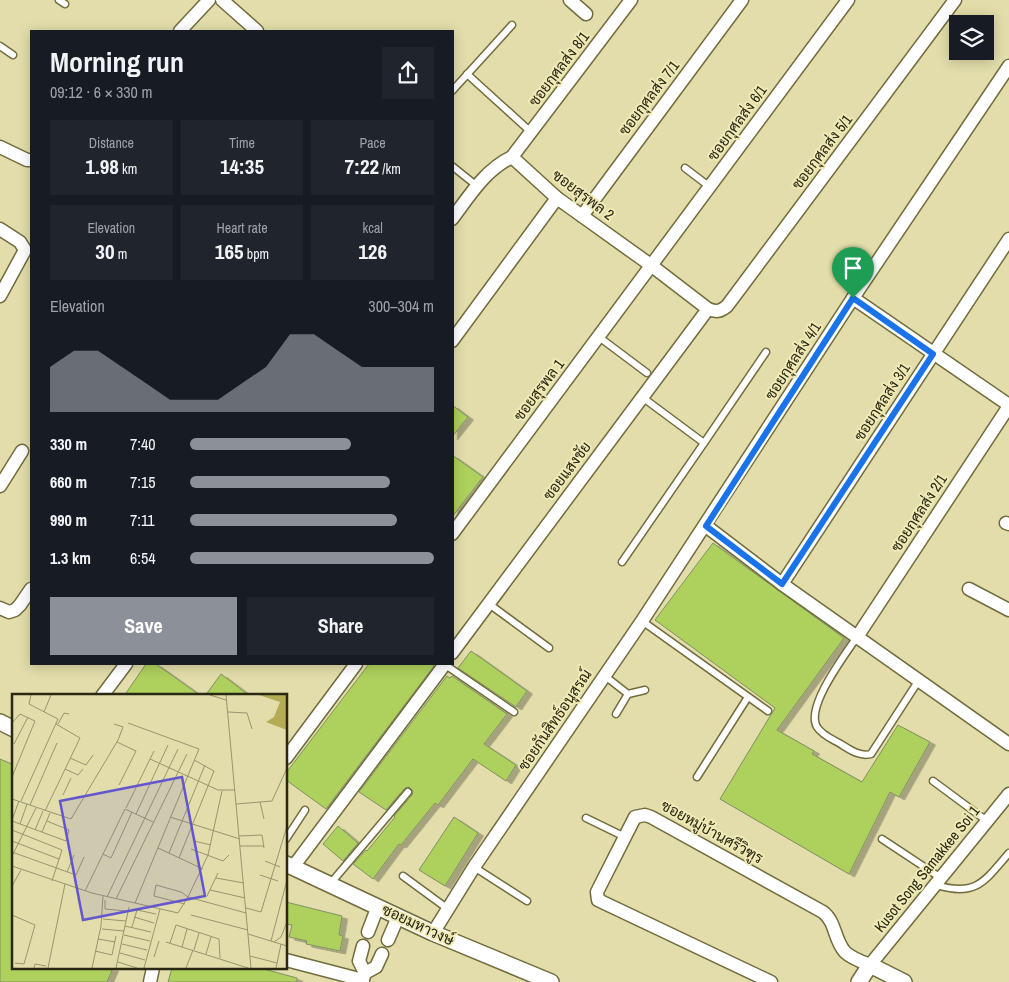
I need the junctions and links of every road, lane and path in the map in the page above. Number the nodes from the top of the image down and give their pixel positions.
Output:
1 (209, 0) edge
2 (222, 0) edge
3 (570, 0) edge
4 (631, 0) edge
5 (742, 0) edge
6 (848, 0) edge
7 (955, 0) edge
8 (586, 14) dead end
9 (512, 25) dead end
10 (181, 30) edge
11 (256, 30) edge
12 (0, 46) edge
13 (13, 54) dead end
14 (1009, 66) edge
15 (467, 74) junction
16 (454, 89) edge
17 (531, 132) junction
18 (0, 147) edge
19 (512, 157) junction
20 (30, 160) edge
21 (454, 168) edge
22 (685, 168) dead end
23 (477, 186) junction
24 (710, 187) junction
25 (556, 198) junction
26 (454, 216) edge
27 (582, 216) junction
28 (0, 229) edge
29 (1009, 239) edge
30 (652, 266) junction
31 (0, 296) edge
32 (853, 298) junction
33 (708, 309) junction
34 (599, 337) junction
35 (454, 338) edge
36 (766, 352) dead end
37 (933, 354) junction
38 (647, 372) dead end
39 (642, 397) junction
40 (1009, 406) edge
41 (704, 442) junction
42 (22, 451) dead end
43 (0, 486) edge
44 (706, 526) junction
45 (454, 531) edge
46 (622, 562) dead end
47 (782, 584) junction
48 (30, 589) edge
49 (969, 589) dead end
50 (489, 604) junction
51 (0, 608) edge
52 (1009, 610) edge
53 (642, 622) junction
54 (857, 638) junction
55 (549, 648) dead end
56 (454, 650) edge
57 (125, 665) edge
58 (355, 665) edge
59 (443, 665) edge
60 (445, 665) edge
61 (605, 676) junction
62 (920, 680) junction
63 (645, 690) dead end
64 (104, 694) edge
65 (628, 694) junction
66 (748, 696) junction
67 (768, 711) dead end
68 (514, 712) dead end
69 (616, 714) dead end
70 (1009, 744) edge
71 (288, 755) edge
72 (697, 777) dead end
73 (933, 781) dead end
74 (408, 792) dead end
75 (1009, 794) edge
76 (305, 810) dead end
77 (586, 818) dead end
78 (987, 821) junction
79 (288, 836) edge
80 (625, 837) junction
81 (882, 839) dead end
82 (1009, 853) edge
83 (290, 866) edge
84 (474, 867) junction
85 (403, 876) dead end
86 (938, 881) junction
87 (329, 885) junction
88 (528, 901) dead end
89 (378, 906) junction
90 (448, 909) junction
91 (398, 917) junction
92 (368, 932) dead end
93 (433, 933) junction
94 (388, 940) dead end
95 (363, 946) dead end
96 (382, 954) dead end
97 (288, 960) edge
98 (870, 965) junction
99 (363, 978) edge
100 (551, 982) edge
101 (771, 982) edge
102 (859, 982) edge
103 (904, 982) edge

1 - 10 street
2 - 11 street
3 - 8 street
4 - 17 street, ซอยกุศลส่ง 8/1
5 - 27 street, ซอยกุศลส่ง 7/1
6 - 24 street, ซอยกุศลส่ง 6/1
7 - 33 street, ซอยกุศลส่ง 5/1
9 - 15 lane
12 - 13 lane
14 - 32 street, ซอยกุศลส่ง 4/1
15 - 16 lane
15 - 17 lane
17 - 19 street, ซอยกุศลส่ง 8/1
18 - 20 street
19 - 23 street
19 - 25 street, ซอยสุรพล 2
21 - 23 lane
22 - 24 lane
23 - 26 street
24 - 30 street, ซอยกุศลส่ง 6/1
25 - 27 street, ซอยสุรพล 2
25 - 35 street
27 - 30 street, ซอยสุรพล 2
28 - 31 street
29 - 37 street, ซอยกุศลส่ง 3/1
30 - 33 street, ซอยสุรพล 2
30 - 34 street, ซอยสุรพล 1
32 - 37 street
32 - 44 street, ซอยกุศลส่ง 4/1
33 - 39 street, ซอยแสงชัย
34 - 38 lane
34 - 45 street, ซอยสุรพล 1
36 - 41 lane
37 - 40 street
37 - 47 street, ซอยกุศลส่ง 3/1
39 - 41 lane
39 - 50 street, ซอยแสงชัย
40 - 54 street, ซอยกุศลส่ง 2/1
41 - 46 lane
42 - 43 street
44 - 47 street
44 - 53 street, ซอยกันสิทธ์อนุสรณ์
47 - 54 street
48 - 51 street
49 - 52 street
50 - 55 lane
50 - 56 street, ซอยแสงชัย
53 - 61 street, ซอยกันสิทธ์อนุสรณ์
53 - 66 lane
54 - 62 street
54 - 62 lane
57 - 64 street
58 - 71 street
59 - 83 street
60 - 68 lane
61 - 65 lane
61 - 84 street, ซอยกันสิทธ์อนุสรณ์
62 - 70 street
63 - 65 lane
65 - 69 lane
66 - 67 lane
66 - 72 lane
73 - 78 lane
74 - 87 lane
75 - 78 street, Kusot Song Samakkee Soi 1
76 - 79 lane
77 - 80 lane
78 - 86 street, Kusot Song Samakkee Soi 1
80 - 98 street, ซอยหมู่บ้านศรีวิฑูร
80 - 101 street, ซอยหมู่บ้านศรีวิฑูร
81 - 86 lane
82 - 86 lane
83 - 87 street, ซอยมหาวงษ์
84 - 88 lane
84 - 90 street, ซอยกันสิทธ์อนุสรณ์
85 - 90 lane
86 - 98 street, Kusot Song Samakkee Soi 1
87 - 89 street, ซอยมหาวงษ์
89 - 91 street, ซอยมหาวงษ์
89 - 92 street
90 - 93 street, ซอยกันสิทธ์อนุสรณ์
91 - 93 street, ซอยมหาวงษ์
91 - 94 street
93 - 100 street, ซอยมหาวงษ์
95 - 99 street
96 - 99 street
97 - 99 street
98 - 102 street
98 - 103 street

